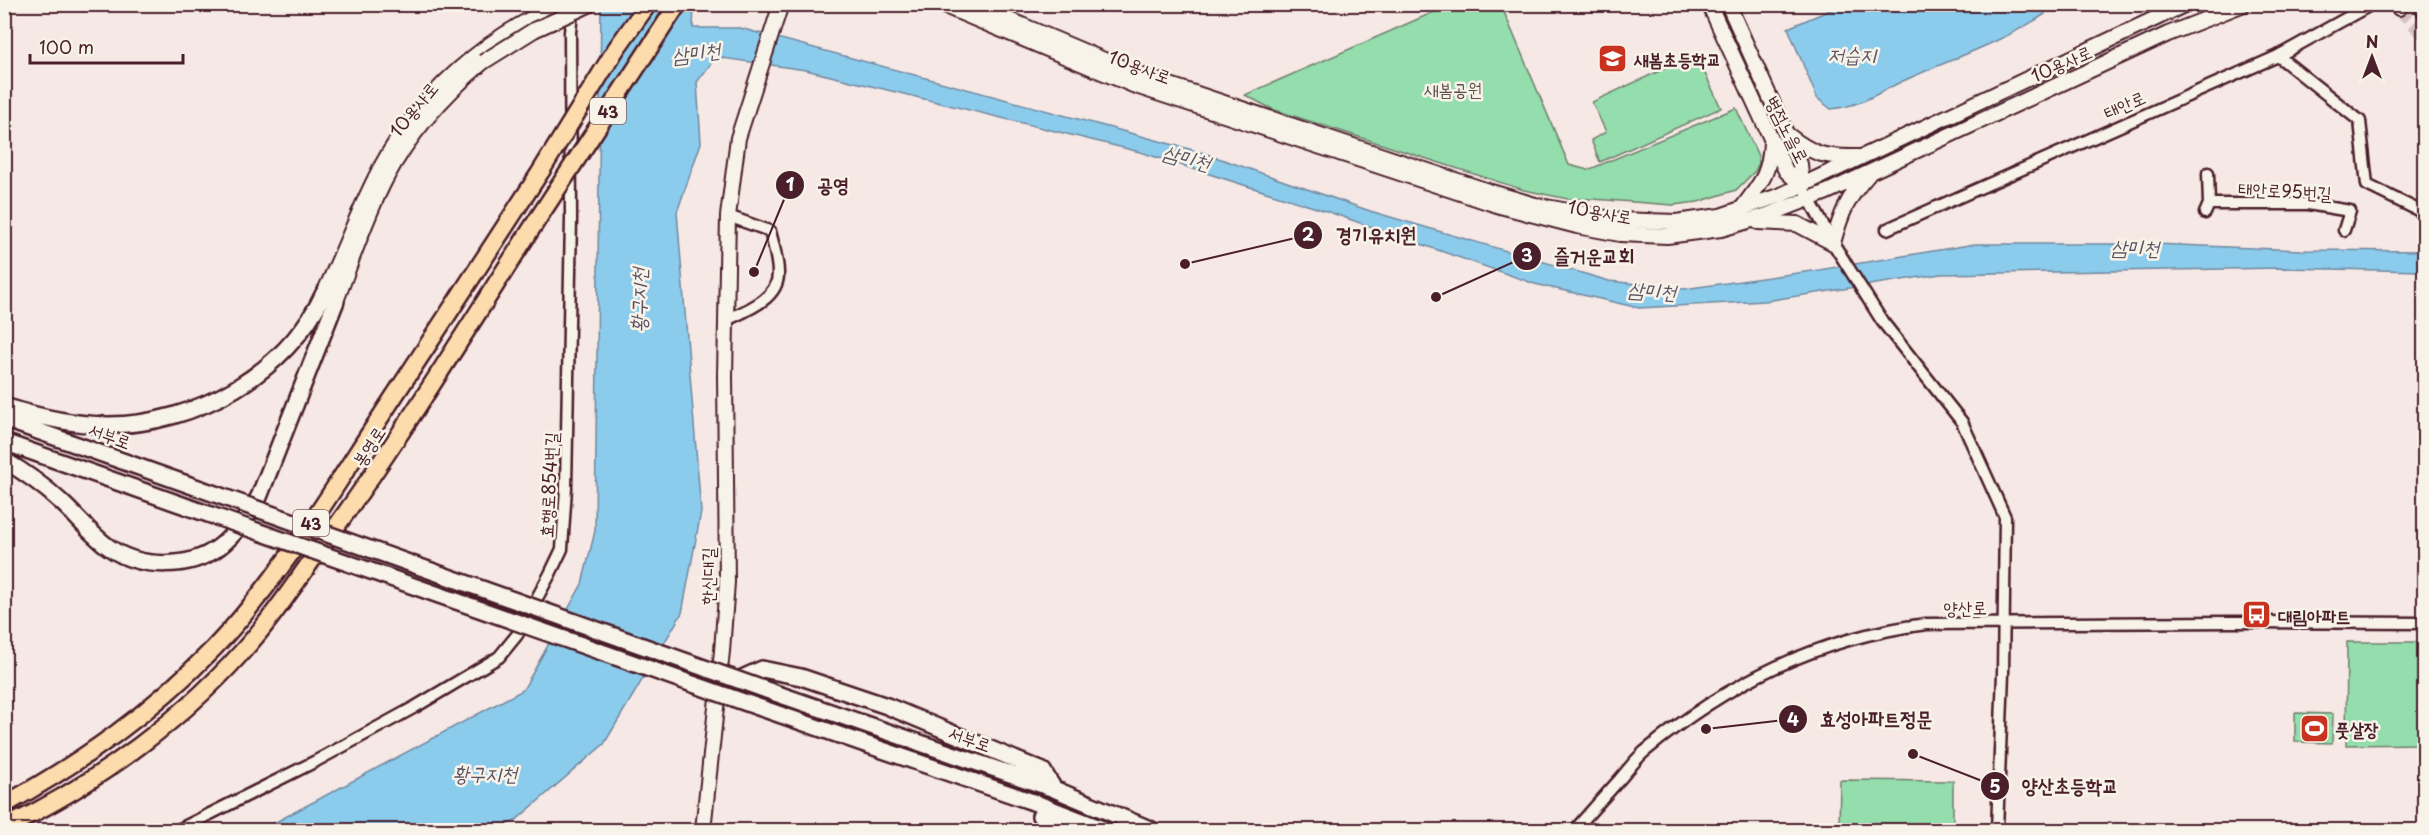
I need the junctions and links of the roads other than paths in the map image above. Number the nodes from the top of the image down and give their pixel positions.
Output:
1 (562, 4) edge
2 (573, 4) edge
3 (591, 4) edge
4 (648, 4) edge
5 (678, 4) edge
6 (781, 4) edge
7 (940, 4) edge
8 (972, 4) edge
9 (1709, 4) edge
10 (1728, 4) edge
11 (2186, 4) edge
12 (2244, 4) edge
13 (2372, 4) edge
14 (2278, 56) junction
15 (481, 57) junction
16 (1786, 134) junction
17 (1771, 140) junction
18 (1864, 157) junction
19 (1871, 172) junction
20 (2208, 173) dead end
21 (1802, 186) junction
22 (1809, 199) junction
23 (2424, 213) edge
24 (1747, 215) junction
25 (728, 216) junction
26 (1887, 229) dead end
27 (2344, 230) dead end
28 (1833, 243) junction
29 (330, 297) junction
30 (726, 320) junction
31 (4, 406) edge
32 (4, 419) edge
33 (4, 442) edge
34 (4, 460) edge
35 (2004, 622) junction
36 (2424, 623) edge
37 (717, 691) junction
38 (916, 762) junction
39 (1054, 789) junction
40 (4, 805) edge
41 (4, 828) edge
42 (178, 831) edge
43 (703, 831) edge
44 (1076, 831) edge
45 (1105, 831) edge
46 (1152, 831) edge
47 (1575, 831) edge
48 (1997, 831) edge

1 - 15 street, 10용사로
2 - 42 street, 효행로854번길
3 - 15 street, 10용사로, bridge
4 - 40 highway, 봉영로 / 43, bridge
5 - 41 highway, 봉영로 / 43, bridge
6 - 25 street, 한신대길
7 - 24 street, 10용사로
8 - 24 street, 10용사로
9 - 17 street, 병점노을로
10 - 16 street, 병점노을로
11 - 18 street, 10용사로
12 - 19 street, 10용사로
13 - 14 street, 태안로
14 - 23 street
14 - 26 street, 태안로
15 - 29 street, 10용사로
16 - 17 street
16 - 18 street
16 - 21 street, 병점노을로
17 - 21 street, 병점노을로
17 - 24 street
18 - 21 street, 10용사로
19 - 22 street, 10용사로
19 - 28 street
20 - 27 street, 태안로95번길
21 - 22 street
21 - 24 street, 10용사로
22 - 24 street, 10용사로
22 - 28 street
24 - 28 street
25 - 30 street, 한신대길
25 - 30 street
28 - 35 street
29 - 31 main road
29 - 34 main road
30 - 37 street, 한신대길
32 - 39 main road, 서부로, bridge
33 - 38 main road, bridge
35 - 36 street, 양산로
35 - 47 street, 양산로
35 - 48 street
37 - 39 main road
37 - 43 street, 한신대길
38 - 44 main road
38 - 45 main road
39 - 46 main road, 서부로

